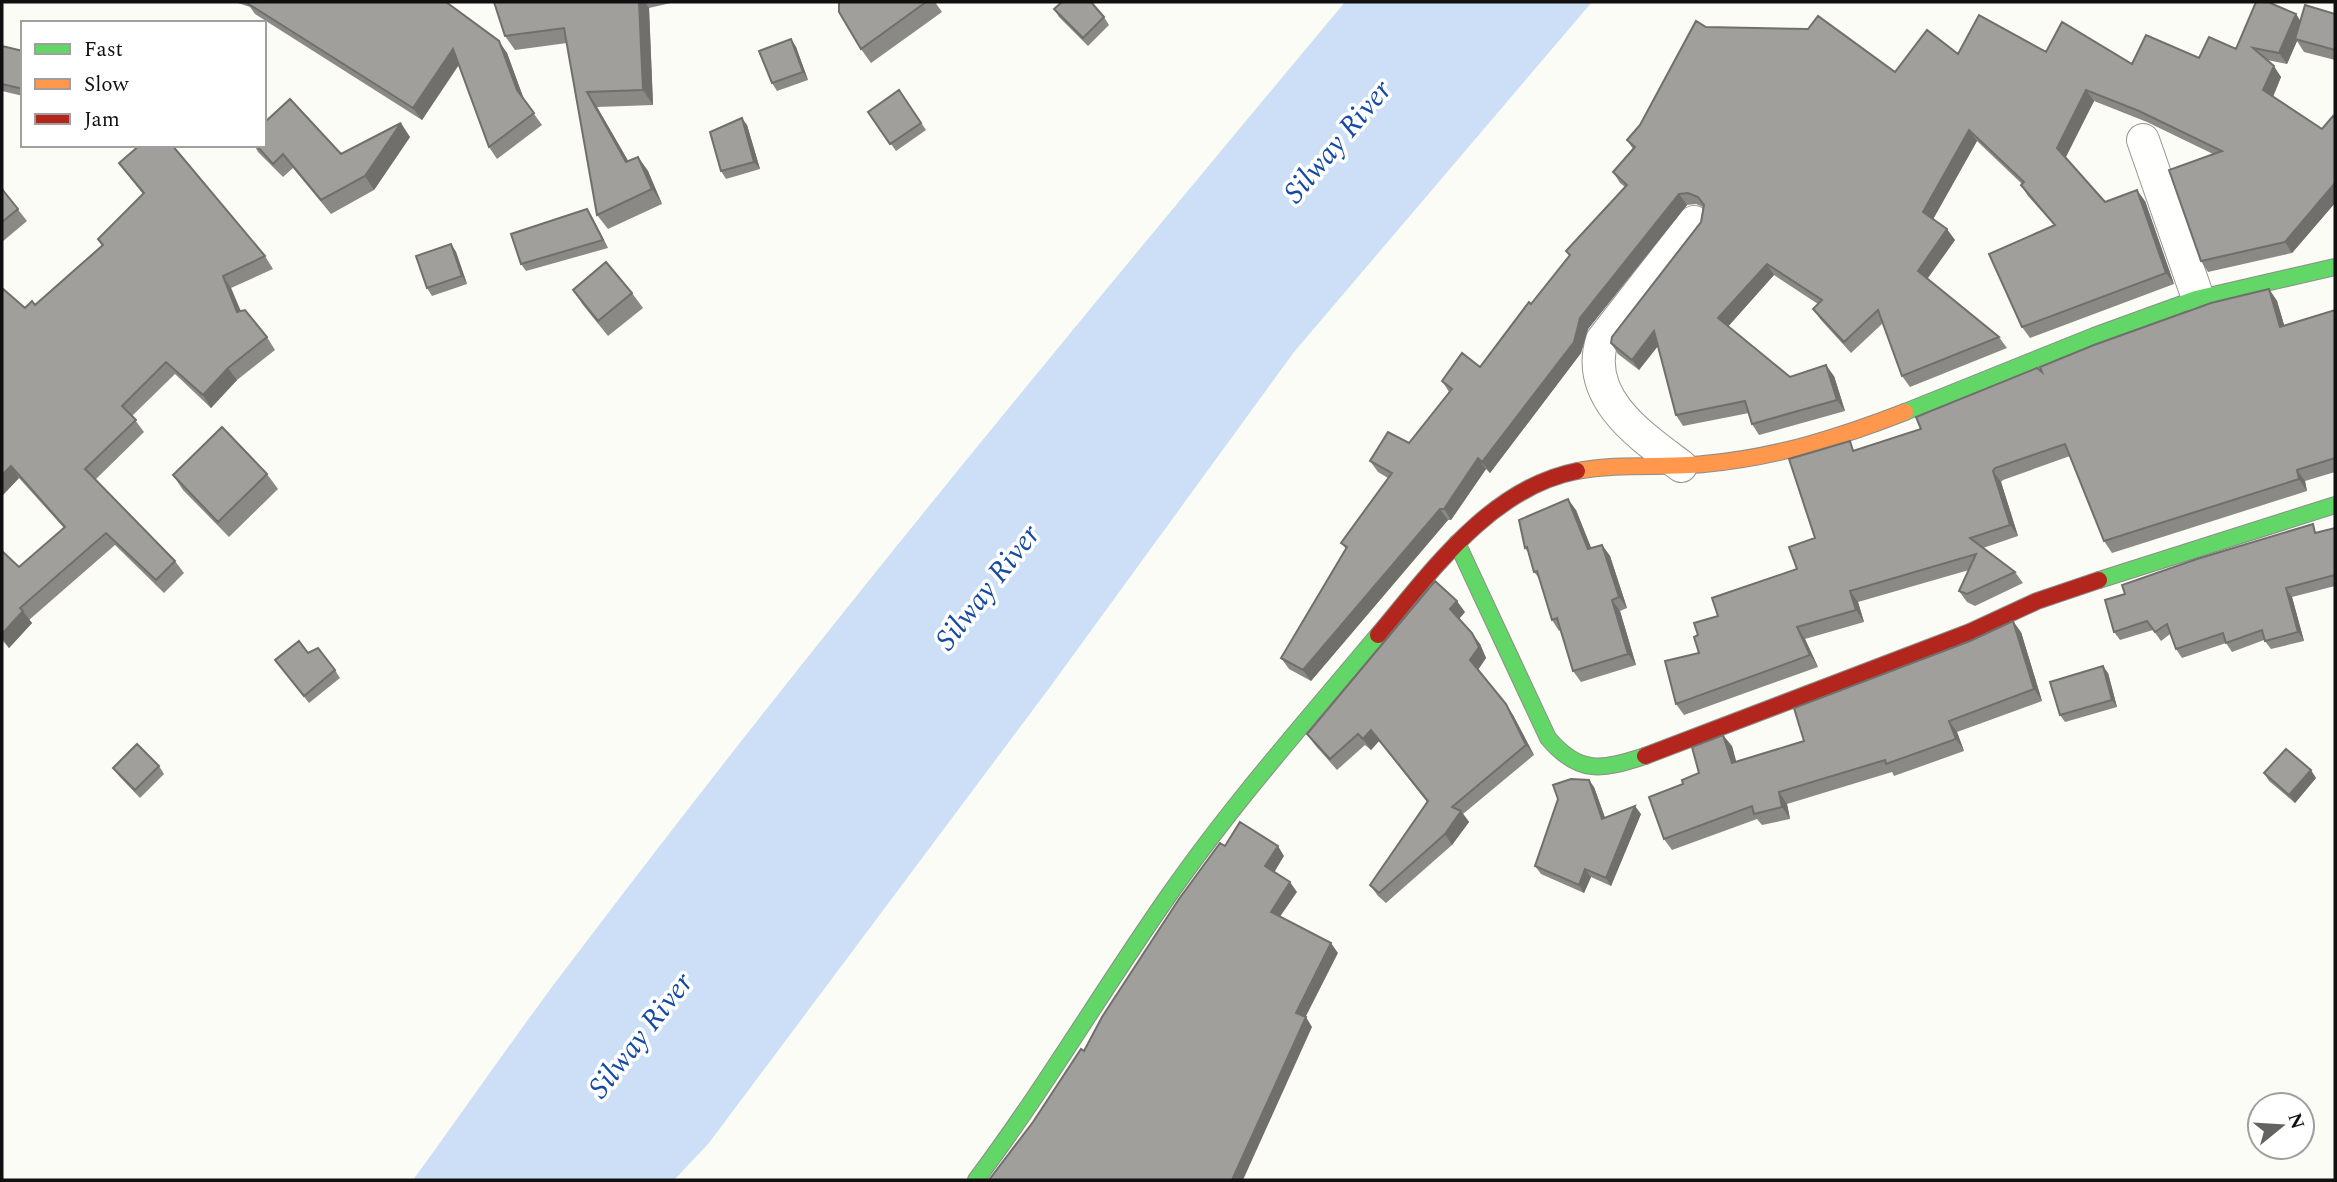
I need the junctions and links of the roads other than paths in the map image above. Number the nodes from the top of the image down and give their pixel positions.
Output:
1 (2143, 140) dead end
2 (1694, 222) dead end
3 (2335, 267) edge
4 (2198, 298) junction
5 (1681, 466) junction
6 (2335, 505) edge
7 (1457, 543) junction
8 (976, 1180) edge

1 - 4 street
2 - 5 street
3 - 4 street
4 - 5 street
5 - 7 street
6 - 7 street
7 - 8 street

